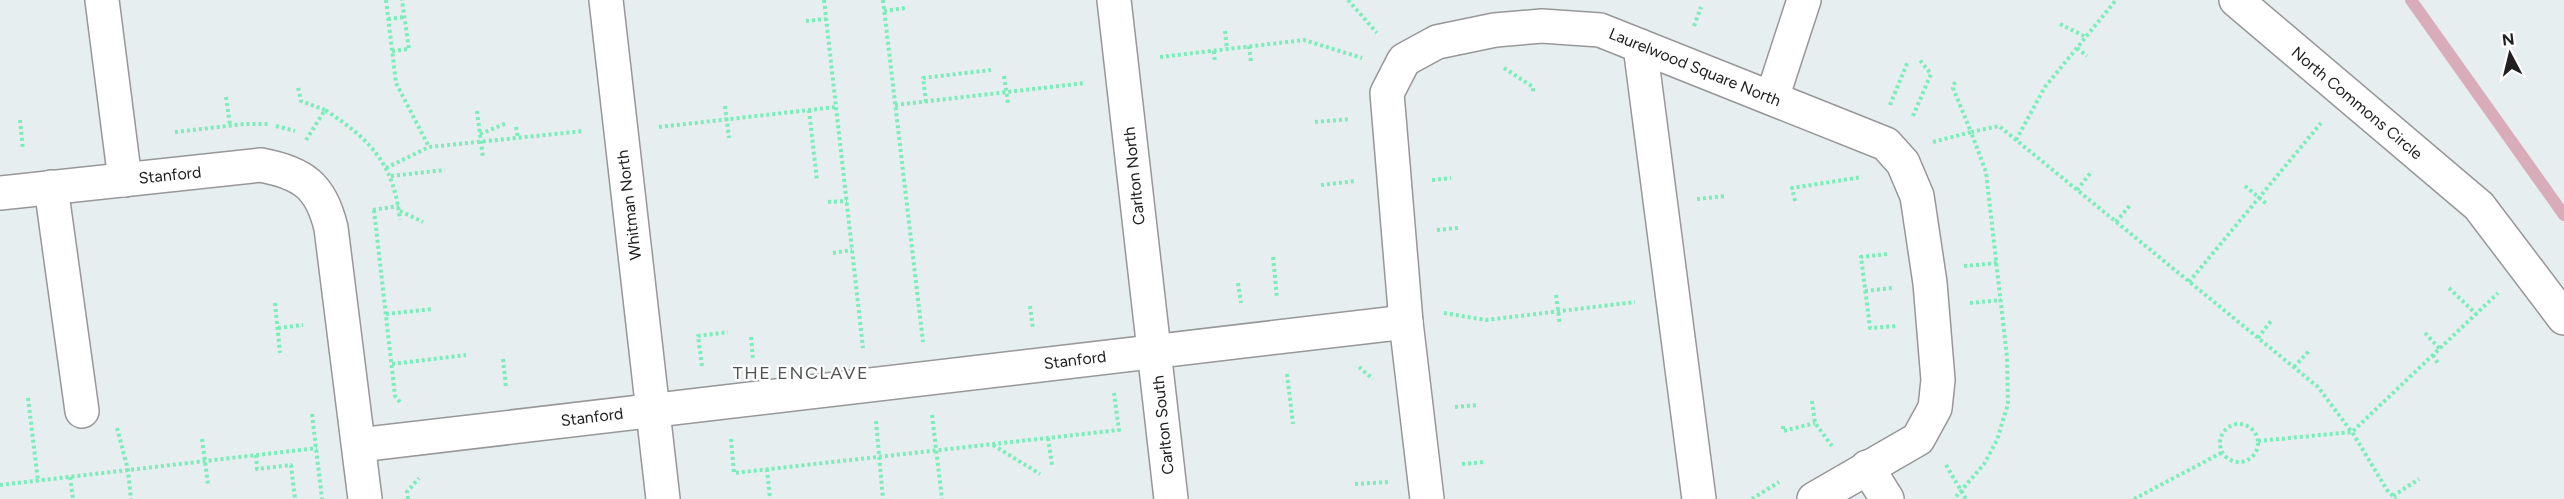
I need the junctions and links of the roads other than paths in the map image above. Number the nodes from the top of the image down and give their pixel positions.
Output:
1 (102, 0) edge
2 (606, 0) edge
3 (1114, 0) edge
4 (1804, 0) edge
5 (2236, 0) edge
6 (1640, 46) junction
7 (1772, 98) junction
8 (125, 180) junction
9 (51, 187) junction
10 (0, 193) edge
11 (1420, 316) junction
12 (2564, 318) edge
13 (1155, 351) junction
14 (652, 409) junction
15 (82, 411) dead end
16 (359, 445) junction
17 (1867, 467) junction
18 (365, 499) edge
19 (663, 499) edge
20 (1171, 499) edge
21 (1426, 499) edge
22 (1700, 499) edge
23 (1814, 499) edge
24 (1887, 499) edge

1 - 8 street
2 - 14 street, Whitman North
3 - 13 street, Carlton North
4 - 7 street
5 - 12 street, North Commons Circle
6 - 7 street, Laurelwood Square North
6 - 11 street, Laurelwood Square North
6 - 22 street
7 - 17 street, Laurelwood Square North
8 - 9 street, Stanford
8 - 16 street, Stanford
9 - 10 street, Stanford
9 - 15 street
11 - 13 street, Stanford
11 - 21 street, Laurelwood Square North
13 - 14 street, Stanford
13 - 20 street, Carlton South
14 - 16 street, Stanford
14 - 19 street, Whitman North
16 - 18 street
17 - 23 street, Laurelwood Square North
17 - 24 street

